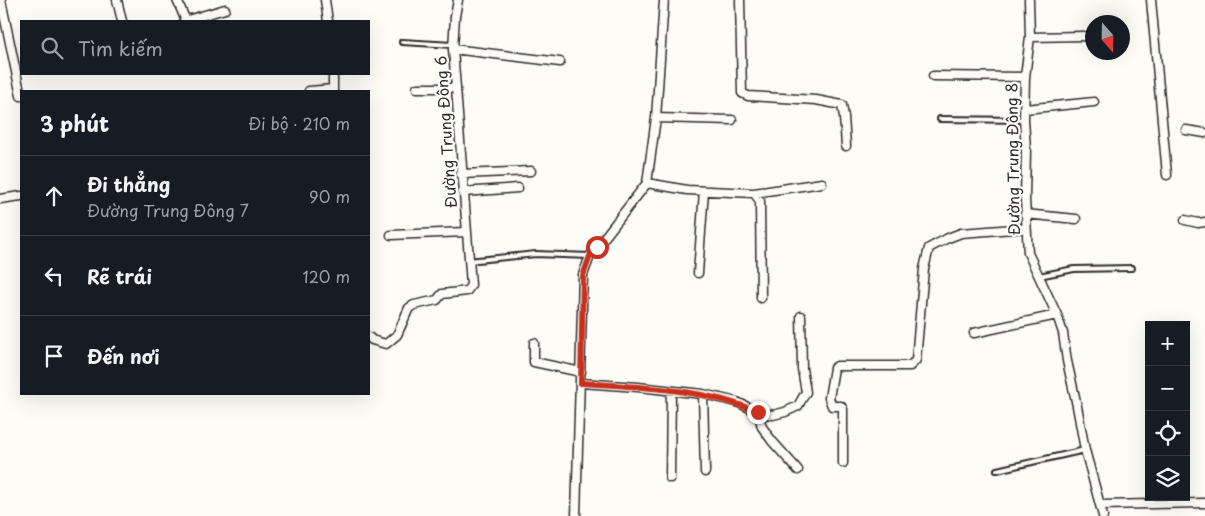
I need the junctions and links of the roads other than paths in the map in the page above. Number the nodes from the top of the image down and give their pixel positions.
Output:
1 (3, 0) edge
2 (117, 0) edge
3 (177, 0) edge
4 (325, 0) edge
5 (458, 0) edge
6 (664, 0) edge
7 (740, 0) edge
8 (1029, 0) edge
9 (1152, 0) edge
10 (225, 9) dead end
11 (122, 20) edge
12 (185, 20) edge
13 (188, 20) edge
14 (328, 20) edge
15 (1084, 36) dead end
16 (1030, 38) junction
17 (402, 42) dead end
18 (453, 47) junction
19 (560, 62) dead end
20 (333, 75) edge
21 (932, 76) dead end
22 (1024, 77) junction
23 (417, 88) dead end
24 (455, 88) junction
25 (333, 90) edge
26 (20, 91) edge
27 (1094, 102) dead end
28 (1025, 109) junction
29 (656, 118) junction
30 (940, 119) dead end
31 (732, 120) dead end
32 (1024, 120) junction
33 (1186, 130) dead end
34 (1205, 133) edge
35 (846, 146) dead end
36 (531, 170) dead end
37 (461, 174) junction
38 (1167, 175) dead end
39 (647, 183) junction
40 (822, 183) dead end
41 (518, 188) dead end
42 (704, 191) junction
43 (463, 192) junction
44 (754, 193) junction
45 (20, 196) edge
46 (0, 199) edge
47 (1026, 214) junction
48 (1076, 219) dead end
49 (1185, 220) dead end
50 (1205, 222) edge
51 (1026, 228) junction
52 (466, 232) junction
53 (391, 236) dead end
54 (590, 256) junction
55 (468, 262) junction
56 (1132, 268) dead end
57 (698, 273) dead end
58 (1039, 276) junction
59 (761, 298) dead end
60 (1057, 315) junction
61 (801, 316) dead end
62 (974, 333) dead end
63 (370, 338) edge
64 (534, 343) dead end
65 (581, 372) junction
66 (581, 383) junction
67 (671, 391) junction
68 (703, 394) junction
69 (758, 412) junction
70 (1085, 450) junction
71 (843, 463) dead end
72 (798, 470) dead end
73 (996, 470) dead end
74 (705, 472) dead end
75 (670, 478) dead end
76 (1205, 503) edge
77 (1100, 505) junction
78 (576, 516) edge
79 (1103, 516) edge

1 - 26 street
2 - 11 street
3 - 12 street
4 - 14 street
5 - 18 street, Đường Trung Đông 6
6 - 29 street
7 - 35 street
8 - 16 street, Đường Trung Đông 8
9 - 38 street
10 - 13 street
15 - 16 street
16 - 22 street, Đường Trung Đông 8
17 - 18 lane
18 - 19 street
18 - 24 street, Đường Trung Đông 6
20 - 25 street
21 - 22 street
22 - 28 street, Đường Trung Đông 8
23 - 24 street
24 - 37 street, Đường Trung Đông 6
27 - 28 street
28 - 32 street, Đường Trung Đông 8
29 - 31 street
29 - 39 street
30 - 32 lane
32 - 47 street, Đường Trung Đông 8
33 - 34 street
36 - 37 street
37 - 43 street, Đường Trung Đông 6
39 - 42 street
39 - 54 street
40 - 44 street
41 - 43 street
42 - 44 street
42 - 57 street
43 - 52 street, Đường Trung Đông 6
44 - 59 street
45 - 46 street
47 - 48 street
47 - 51 street, Đường Trung Đông 8
49 - 50 street
51 - 58 street, Đường Trung Đông 8
51 - 71 street
52 - 53 street
52 - 55 street, Đường Trung Đông 6
54 - 55 lane
54 - 65 street
55 - 63 street, Đường Trung Đông 6
56 - 58 lane
58 - 60 street, Đường Trung Đông 8
60 - 62 street
60 - 70 street, Đường Trung Đông 8
61 - 69 street
64 - 65 street
65 - 66 street
66 - 67 street
66 - 78 street
67 - 68 street
67 - 75 street
68 - 69 street
68 - 74 street
69 - 72 street
70 - 73 lane
70 - 77 street, Đường Trung Đông 8
76 - 77 street
77 - 79 street, Đường Trung Đông 8

